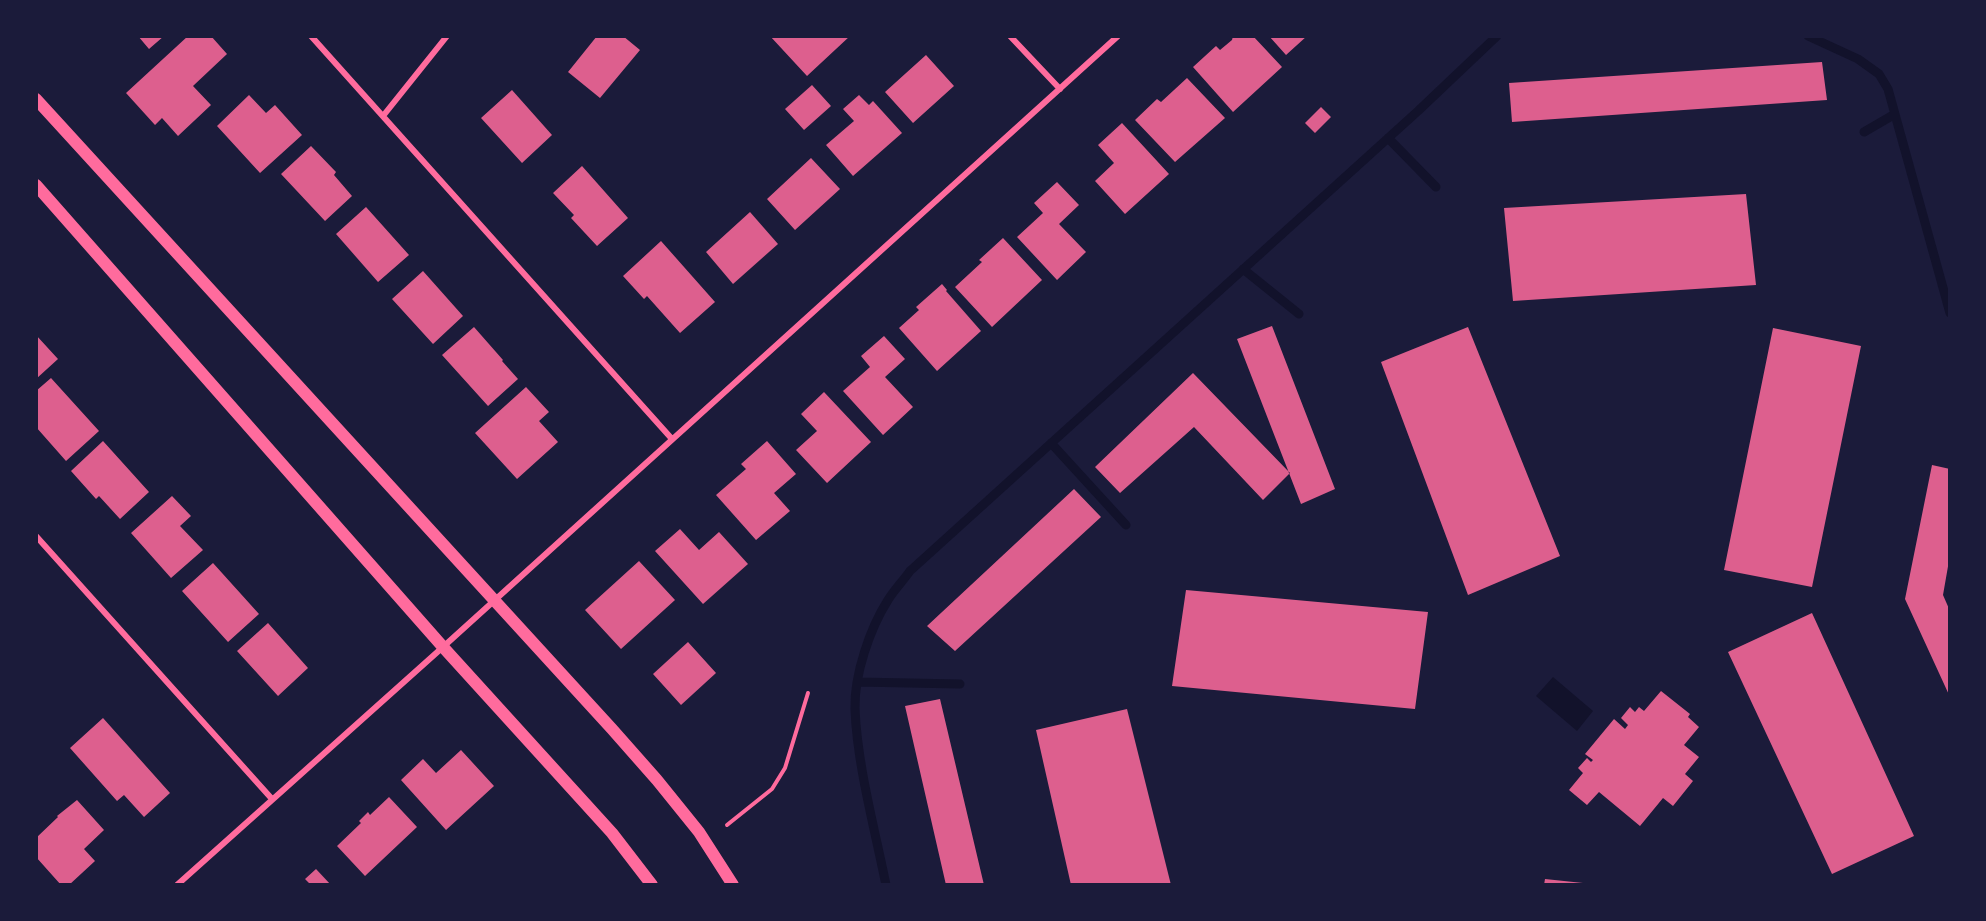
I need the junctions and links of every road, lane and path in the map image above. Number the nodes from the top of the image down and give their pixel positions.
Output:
1 (311, 36) edge
2 (447, 36) edge
3 (1010, 36) edge
4 (1119, 36) edge
5 (1060, 89) junction
6 (36, 99) edge
7 (383, 116) junction
8 (36, 185) edge
9 (672, 439) junction
10 (36, 536) edge
11 (494, 600) junction
12 (443, 647) junction
13 (808, 693) dead end
14 (272, 799) junction
15 (727, 825) dead end
16 (177, 885) edge
17 (652, 885) edge
18 (733, 885) edge

1 - 7 street
2 - 7 street
3 - 5 street
4 - 5 street
5 - 9 street
6 - 11 main road
7 - 9 street
8 - 12 main road
9 - 11 street
10 - 14 street
11 - 12 street
11 - 18 main road
12 - 14 street
12 - 17 main road
13 - 15 path
14 - 16 street

